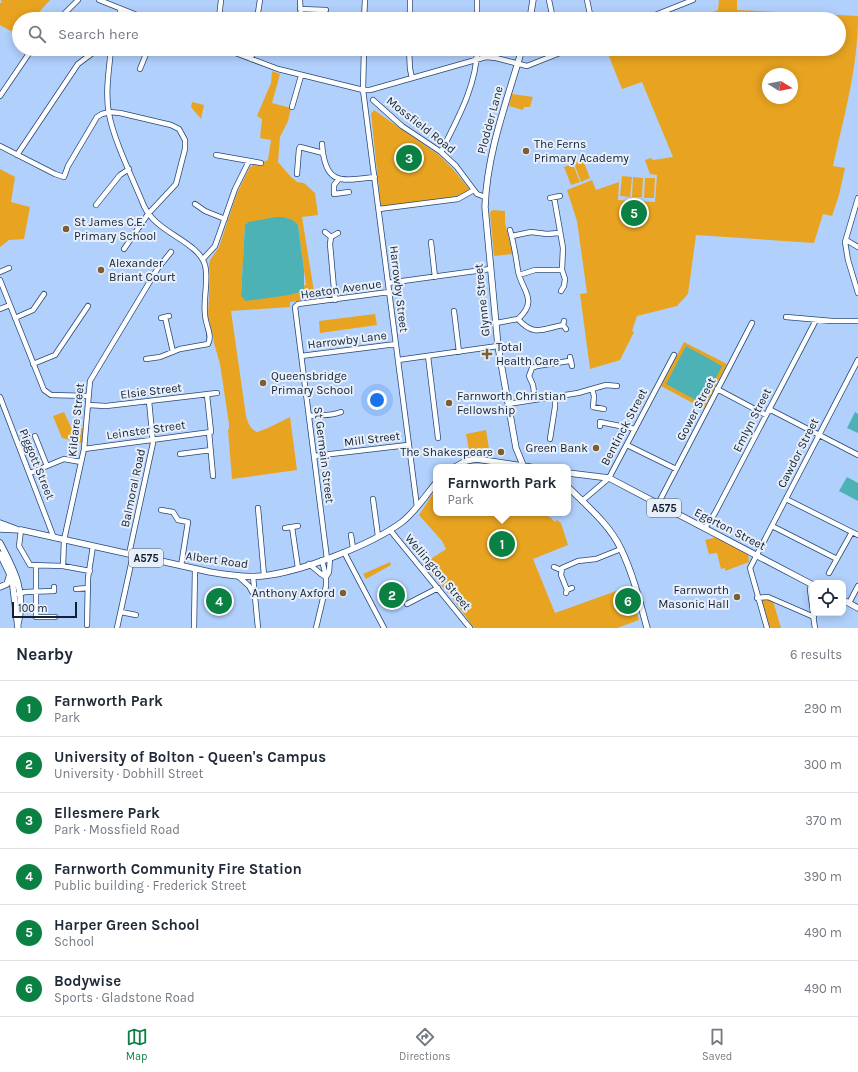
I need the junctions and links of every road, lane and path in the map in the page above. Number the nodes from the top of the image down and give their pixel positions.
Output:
1 (78, 0) edge
2 (99, 0) edge
3 (221, 0) edge
4 (260, 0) edge
5 (300, 0) edge
6 (365, 0) edge
7 (410, 0) edge
8 (477, 0) edge
9 (533, 0) edge
10 (549, 0) edge
11 (587, 0) edge
12 (693, 0) edge
13 (321, 3) dead end
14 (120, 9) junction
15 (300, 10) joint
16 (66, 12) edge
17 (119, 12) edge
18 (128, 12) edge
19 (220, 12) edge
20 (258, 12) edge
21 (364, 12) edge
22 (410, 12) edge
23 (477, 12) edge
24 (531, 12) edge
25 (552, 12) edge
26 (590, 12) edge
27 (663, 12) edge
28 (27, 56) edge
29 (89, 56) edge
30 (110, 56) edge
31 (145, 56) edge
32 (243, 56) edge
33 (252, 56) edge
34 (364, 56) edge
35 (409, 56) edge
36 (520, 56) edge
37 (549, 56) edge
38 (251, 59) junction
39 (477, 59) junction
40 (518, 65) junction
41 (140, 69) dead end
42 (301, 76) junction
43 (412, 78) junction
44 (363, 90) junction
45 (0, 96) edge
46 (374, 103) dead end
47 (300, 104) dead end
48 (109, 112) junction
49 (322, 144) dead end
50 (0, 146) edge
51 (441, 152) junction
52 (323, 153) junction
53 (16, 155) junction
54 (216, 155) dead end
55 (225, 158) junction
56 (249, 161) junction
57 (224, 163) dead end
58 (261, 163) dead end
59 (129, 169) junction
60 (299, 171) dead end
61 (375, 178) junction
62 (338, 180) junction
63 (344, 187) dead end
64 (474, 190) junction
65 (560, 196) dead end
66 (485, 197) junction
67 (858, 198) edge
68 (202, 202) dead end
69 (96, 206) dead end
70 (379, 209) junction
71 (857, 210) edge
72 (148, 214) junction
73 (225, 219) junction
74 (510, 230) dead end
75 (325, 232) dead end
76 (338, 233) dead end
77 (559, 233) junction
78 (512, 236) junction
79 (331, 237) junction
80 (846, 240) junction
81 (431, 242) dead end
82 (858, 247) edge
83 (124, 249) dead end
84 (171, 252) dead end
85 (203, 259) junction
86 (9, 268) dead end
87 (490, 269) junction
88 (562, 270) junction
89 (0, 272) edge
90 (519, 275) junction
91 (435, 277) junction
92 (0, 280) edge
93 (388, 283) junction
94 (561, 291) dead end
95 (389, 292) junction
96 (858, 293) edge
97 (44, 294) dead end
98 (336, 300) junction
99 (10, 305) junction
100 (296, 306) joint
101 (85, 307) dead end
102 (0, 309) edge
103 (454, 311) dead end
104 (165, 317) dead end
105 (786, 317) dead end
106 (15, 318) junction
107 (518, 319) junction
108 (816, 320) junction
109 (858, 321) edge
110 (496, 323) junction
111 (752, 323) dead end
112 (565, 325) dead end
113 (396, 344) junction
114 (498, 346) junction
115 (152, 352) dead end
116 (173, 352) junction
117 (459, 352) junction
118 (674, 355) dead end
119 (302, 356) junction
120 (428, 356) junction
121 (153, 358) junction
122 (146, 359) dead end
123 (398, 360) junction
124 (858, 360) edge
125 (33, 364) junction
126 (572, 366) dead end
127 (617, 386) dead end
128 (592, 389) junction
129 (717, 390) junction
130 (217, 393) dead end
131 (207, 394) junction
132 (88, 396) junction
133 (555, 396) junction
134 (0, 397) edge
135 (535, 399) junction
136 (149, 401) junction
137 (508, 404) junction
138 (88, 405) junction
139 (604, 409) dead end
140 (769, 409) junction
141 (341, 412) dead end
142 (766, 415) junction
143 (309, 416) junction
144 (600, 426) dead end
145 (635, 429) junction
146 (210, 432) junction
147 (819, 435) junction
148 (35, 436) dead end
149 (438, 438) dead end
150 (153, 439) junction
151 (550, 439) dead end
152 (408, 444) junction
153 (627, 445) junction
154 (516, 448) junction
155 (84, 449) junction
156 (211, 450) junction
157 (180, 454) dead end
158 (314, 456) junction
159 (858, 456) edge
160 (81, 462) junction
161 (460, 464) edge
162 (511, 464) edge
163 (518, 464) edge
164 (518, 464) edge
165 (47, 466) junction
166 (676, 469) junction
167 (30, 473) junction
168 (571, 473) edge
169 (213, 476) dead end
170 (609, 478) junction
171 (433, 487) edge
172 (414, 490) junction
173 (571, 490) edge
174 (373, 499) dead end
175 (424, 499) junction
176 (786, 499) junction
177 (582, 501) junction
178 (658, 504) junction
179 (417, 507) junction
180 (258, 508) dead end
181 (161, 510) dead end
182 (0, 524) edge
183 (298, 526) dead end
184 (772, 526) junction
185 (292, 527) junction
186 (285, 528) dead end
187 (705, 528) junction
188 (0, 529) edge
189 (19, 530) junction
190 (390, 530) junction
191 (852, 532) junction
192 (351, 535) dead end
193 (858, 535) edge
194 (378, 536) junction
195 (54, 538) junction
196 (64, 540) junction
197 (0, 543) edge
198 (93, 546) junction
199 (353, 548) junction
200 (621, 549) junction
201 (344, 552) junction
202 (0, 554) edge
203 (131, 555) junction
204 (757, 555) junction
205 (326, 559) junction
206 (836, 559) junction
207 (310, 564) junction
208 (36, 566) junction
209 (63, 566) junction
210 (181, 566) junction
211 (554, 567) dead end
212 (298, 568) junction
213 (195, 569) junction
214 (560, 570) junction
215 (90, 571) junction
216 (829, 572) dead end
217 (10, 574) junction
218 (238, 576) junction
219 (253, 576) junction
220 (264, 576) junction
221 (326, 577) junction
222 (810, 583) edge
223 (858, 586) edge
224 (0, 587) edge
225 (54, 587) dead end
226 (88, 588) junction
227 (438, 588) junction
228 (76, 589) dead end
229 (36, 591) junction
230 (568, 591) dead end
231 (19, 592) junction
232 (254, 596) junction
233 (757, 598) junction
234 (846, 602) edge
235 (849, 603) junction
236 (407, 604) dead end
237 (858, 608) edge
238 (121, 612) junction
239 (810, 613) edge
240 (136, 615) dead end
241 (813, 616) edge
242 (55, 617) dead end
243 (87, 625) dead end
244 (18, 626) edge
245 (117, 628) edge
246 (194, 628) edge
247 (258, 628) edge
248 (316, 628) edge
249 (384, 628) edge
250 (470, 628) edge
251 (647, 628) edge
252 (767, 628) edge
253 (815, 628) edge

1 - 16 street
2 - 14 street
3 - 19 street
4 - 20 street
5 - 15 street
6 - 21 street
7 - 22 street
8 - 23 street
9 - 24 main road
10 - 25 street
11 - 26 street
12 - 27 street
13 - 15 street
14 - 17 street
14 - 18 street
28 - 45 street
29 - 53 street
30 - 48 street
31 - 41 street
32 - 38 street
33 - 38 street
34 - 44 street, Harrowby Street
35 - 43 street
36 - 40 main road, Plodder Lane
37 - 40 street
38 - 42 street
39 - 40 street
39 - 43 street
39 - 51 street
40 - 66 main road, Plodder Lane
42 - 44 street
42 - 47 street
43 - 44 street
44 - 61 street, Harrowby Street
46 - 51 street, Mossfield Road
48 - 53 street
48 - 59 street
48 - 72 street
49 - 52 street
50 - 53 street
51 - 64 street, Mossfield Road
52 - 60 street
52 - 62 street
54 - 55 street
55 - 56 street
55 - 57 street
56 - 58 street
56 - 73 street
59 - 69 street
59 - 72 street
61 - 62 street
61 - 70 street, Harrowby Street
62 - 63 street
64 - 66 street, Mossfield Road
64 - 70 street
65 - 77 street
66 - 87 main road, Glynne Street
67 - 71 street
68 - 73 street
70 - 93 street, Harrowby Street
71 - 80 street
72 - 83 street
72 - 85 street
73 - 85 street
74 - 78 street
75 - 79 street
76 - 79 street
77 - 78 street
77 - 88 street
78 - 90 street
79 - 98 street
80 - 82 street
80 - 96 street
81 - 91 street
84 - 132 street, Kildare Street
85 - 116 street
86 - 89 street
87 - 91 street
87 - 110 main road, Glynne Street
88 - 90 street
88 - 94 street
90 - 107 street
91 - 93 street
92 - 99 street
93 - 95 street, Harrowby Street
95 - 98 street, Heaton Avenue
95 - 113 street, Harrowby Street
97 - 106 street
98 - 100 street, Heaton Avenue
99 - 102 street
99 - 106 street
100 - 119 street, St Germain Street
101 - 125 street
103 - 117 street
104 - 116 street
105 - 108 street
106 - 125 street
107 - 110 street
107 - 112 street
108 - 109 street
108 - 140 street, Emlyn Street
110 - 114 main road, Glynne Street
111 - 129 street, Gower Street
113 - 119 street, Harrowby Lane
113 - 123 street, Harrowby Street
114 - 117 street
114 - 137 main road, Glynne Street
115 - 121 street
116 - 121 street
117 - 120 street
118 - 145 street, Bentinck Street
119 - 143 street, St Germain Street
120 - 123 street
120 - 149 street
121 - 122 street
123 - 152 street, Harrowby Street
124 - 147 street, Cawdor Street
125 - 132 street
126 - 135 street
127 - 128 street
128 - 133 street
128 - 139 street
129 - 142 street
129 - 166 street, Gower Street
130 - 131 street, Elsie Street
131 - 136 street, Elsie Street
131 - 146 street
132 - 138 street, Kildare Street
133 - 135 street
133 - 151 street
134 - 167 street, Piggott Street
135 - 137 street
136 - 138 street, Elsie Street
136 - 150 street, Balmoral Road
137 - 154 main road, Glynne Street
138 - 155 street, Kildare Street
140 - 142 street, Emlyn Street
140 - 147 street
141 - 143 street
142 - 187 street, Emlyn Street
143 - 158 street, St Germain Street
144 - 145 street
145 - 153 street, Bentinck Street
146 - 150 street, Leinster Street
146 - 156 street
147 - 159 street
147 - 176 street, Cawdor Street
148 - 165 street
150 - 155 street, Leinster Street
150 - 203 street, Balmoral Road
152 - 158 street, Mill Street
152 - 172 street, Harrowby Street
153 - 166 street
153 - 170 street, Bentinck Street
154 - 163 main road, Glynne Street
154 - 164 main road, Glynne Street
155 - 160 street, Kildare Street
156 - 157 street
156 - 169 street
158 - 205 street, St Germain Street
160 - 165 street
160 - 196 street, Kildare Street
161 - 162 main road
165 - 167 street
166 - 178 street, Gower Street
167 - 195 street, Piggott Street
168 - 170 main road, Egerton Street / A575
170 - 177 street, Bentinck Street
170 - 178 main road, Egerton Street / A575
171 - 175 main road, Albert Road / A575
172 - 175 street
172 - 179 street, Harrowby Street
173 - 177 main road
174 - 194 street
175 - 179 main road, Albert Road / A575
176 - 184 street, Cawdor Street
176 - 191 street
177 - 200 main road
178 - 187 main road, Egerton Street / A575
179 - 190 main road, Albert Road / A575
180 - 220 street
181 - 210 street
182 - 189 main road, Albert Road / A575
183 - 185 street
184 - 204 street, Cawdor Street
184 - 206 street
185 - 186 street
185 - 212 street
187 - 204 main road, Egerton Street / A575
188 - 189 main road, Albert Road / A575
189 - 195 main road, Albert Road / A575
189 - 208 street
190 - 194 main road, Albert Road / A575
190 - 227 street, Wellington Street
191 - 193 street
191 - 206 street
192 - 199 street
194 - 199 main road, Albert Road / A575
195 - 196 main road, Albert Road / A575
196 - 198 main road, Albert Road / A575
196 - 209 street, Kildare Street
197 - 231 main road
198 - 203 main road, Albert Road / A575
198 - 215 street
199 - 201 main road, Albert Road / A575
200 - 214 street
200 - 251 main road
201 - 205 main road, Albert Road / A575
201 - 249 street
202 - 217 main road
203 - 210 main road, Albert Road / A575
203 - 238 street, Balmoral Road
204 - 222 main road, Egerton Street / A575
204 - 233 street, Cawdor Street
205 - 207 main road, Albert Road / A575
205 - 221 street
205 - 221 street
206 - 216 street
207 - 212 main road, Albert Road / A575
207 - 221 street
208 - 209 street
208 - 229 street
209 - 215 street
210 - 213 main road, Albert Road / A575
211 - 214 street
212 - 220 main road, Albert Road / A575
213 - 218 main road, Albert Road / A575
213 - 246 street
214 - 230 street
215 - 226 street
217 - 224 main road
217 - 231 main road
218 - 219 main road, Albert Road / A575
218 - 232 street
219 - 220 main road, Albert Road / A575
219 - 232 street
221 - 248 street
223 - 235 street
225 - 229 street
226 - 228 street
226 - 243 street
227 - 236 street
227 - 250 street, Wellington Street
229 - 231 street
229 - 242 street
231 - 244 main road
232 - 247 street
233 - 239 street
233 - 252 street, Cawdor Street
234 - 235 main road
235 - 237 main road
238 - 240 street
238 - 245 street, Balmoral Road
241 - 253 street

